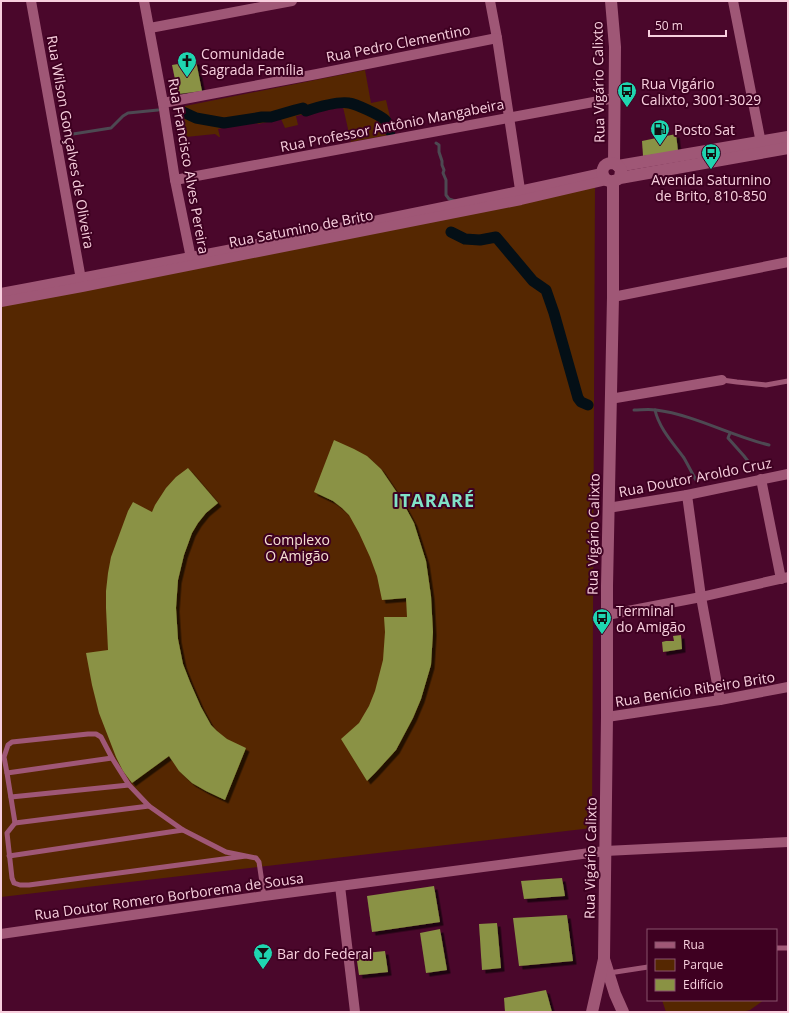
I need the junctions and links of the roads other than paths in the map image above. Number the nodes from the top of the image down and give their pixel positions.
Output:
1 (31, 1) edge
2 (144, 1) edge
3 (292, 1) edge
4 (490, 1) edge
5 (611, 1) edge
6 (733, 1) edge
7 (150, 28) junction
8 (497, 38) junction
9 (615, 98) junction
10 (163, 103) junction
11 (508, 117) junction
12 (788, 137) edge
13 (762, 147) junction
14 (788, 148) edge
15 (612, 174) junction
16 (175, 180) junction
17 (521, 196) junction
18 (192, 261) junction
19 (788, 262) edge
20 (82, 283) junction
21 (1, 293) edge
22 (613, 297) junction
23 (1, 302) edge
24 (722, 380) joint
25 (788, 382) edge
26 (610, 400) junction
27 (788, 474) edge
28 (761, 479) junction
29 (686, 495) junction
30 (608, 508) junction
31 (784, 578) edge
32 (701, 597) junction
33 (607, 615) junction
34 (788, 687) edge
35 (720, 700) junction
36 (607, 717) junction
37 (112, 758) junction
38 (7, 773) junction
39 (129, 785) junction
40 (11, 797) junction
41 (149, 806) junction
42 (15, 823) junction
43 (183, 830) junction
44 (788, 842) edge
45 (605, 851) junction
46 (9, 856) junction
47 (246, 856) junction
48 (340, 886) junction
49 (264, 896) junction
50 (1, 934) edge
51 (777, 948) edge
52 (788, 948) edge
53 (604, 959) junction
54 (647, 967) edge
55 (609, 973) junction
56 (355, 1012) edge
57 (592, 1012) edge
58 (623, 1012) edge

1 - 20 street, Rua Wilson Gonçalves de Oliveira
2 - 7 street, Rua Francisco Alves Pereira
3 - 7 street
4 - 8 street
5 - 9 main road, Rua Vigário Calixto
6 - 13 street
7 - 10 street, Rua Francisco Alves Pereira
8 - 10 street, Rua Pedro Clementino
8 - 11 street
9 - 11 street, Rua Professor Antônio Mangabeira
9 - 15 main road, Rua Vigário Calixto
10 - 16 street, Rua Francisco Alves Pereira
11 - 16 street, Rua Professor Antônio Mangabeira
11 - 17 street
12 - 13 main road, Rua Satumino de Brito
13 - 14 main road, Rua Satumino de Brito
13 - 15 main road, Rua Satumino de Brito
15 - 17 street, Rua Satumino de Brito
15 - 22 main road, Rua Vigário Calixto
16 - 18 street, Rua Francisco Alves Pereira
17 - 18 street, Rua Satumino de Brito
18 - 20 street, Rua Satumino de Brito
19 - 22 street
20 - 21 street, Rua Satumino de Brito
20 - 23 street, Rua Satumino de Brito
22 - 26 main road, Rua Vigário Calixto
24 - 25 lane
24 - 26 street
26 - 30 main road, Rua Vigário Calixto
27 - 28 street, Rua Doutor Aroldo Cruz
28 - 29 street, Rua Doutor Aroldo Cruz
28 - 31 street
29 - 30 street, Rua Doutor Aroldo Cruz
29 - 32 street
30 - 33 main road, Rua Vigário Calixto
31 - 32 street
32 - 33 street
32 - 35 street
33 - 36 main road, Rua Vigário Calixto
34 - 35 street, Rua Benício Ribeiro Brito
35 - 36 street, Rua Benício Ribeiro Brito
36 - 45 main road, Rua Vigário Calixto
37 - 38 lane
37 - 38 lane
37 - 39 lane
38 - 40 lane
39 - 40 lane
39 - 41 lane
40 - 42 lane
41 - 42 lane
41 - 43 lane
42 - 46 lane
43 - 46 lane
43 - 47 lane
44 - 45 street, Rua Doutor Romero Borborema de Sousa
45 - 48 street, Rua Doutor Romero Borborema de Sousa
45 - 53 main road, Rua Vigário Calixto
46 - 47 lane
47 - 49 lane
48 - 49 street, Rua Doutor Romero Borborema de Sousa
48 - 56 street
49 - 50 street, Rua Doutor Romero Borborema de Sousa
51 - 52 lane
53 - 55 main road, Rua Vigário Calixto
53 - 57 main road, Rua Vigário Calixto
54 - 55 lane
55 - 58 main road, Rua Vigário Calixto

